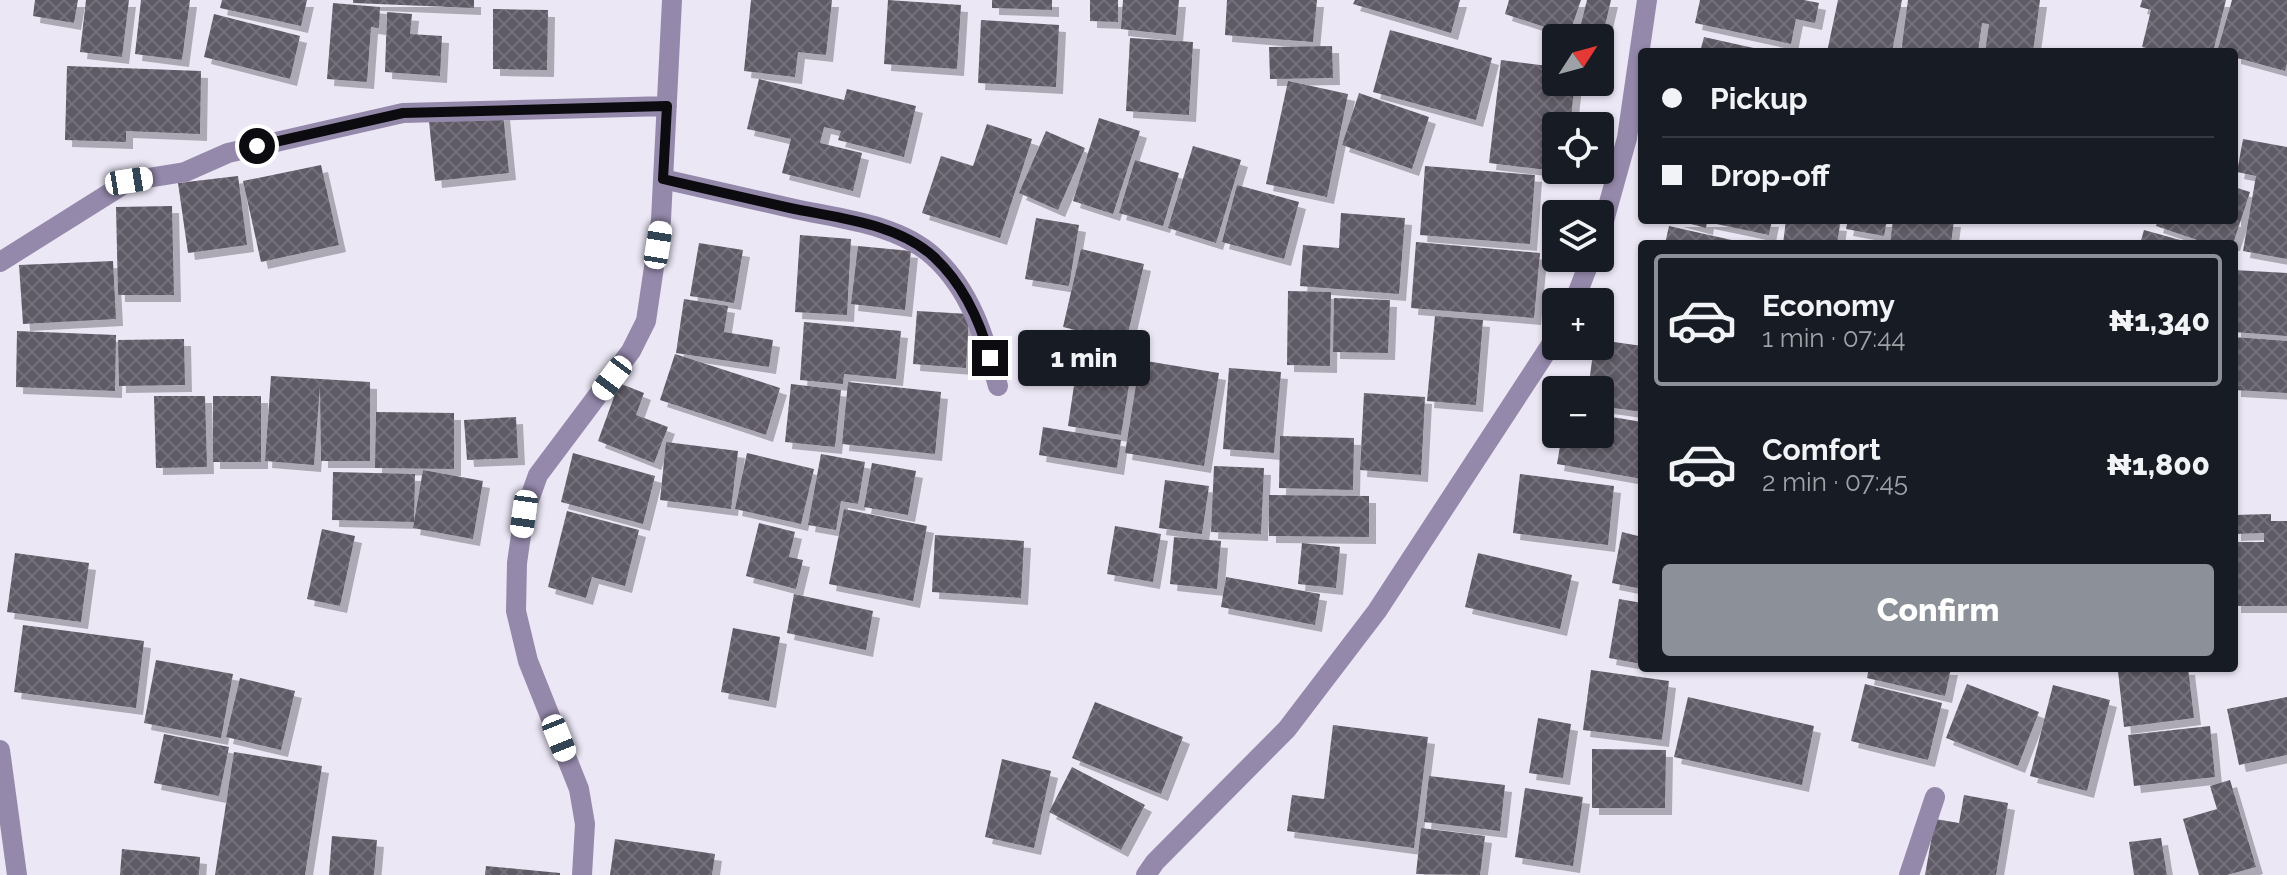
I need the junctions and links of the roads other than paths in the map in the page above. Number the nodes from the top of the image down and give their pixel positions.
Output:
1 (672, 0) edge
2 (1647, 0) edge
3 (1640, 48) edge
4 (1638, 62) edge
5 (667, 106) junction
6 (663, 179) junction
7 (1610, 200) edge
8 (0, 262) edge
9 (1542, 358) edge
10 (998, 386) dead end
11 (0, 750) edge
12 (1935, 797) dead end
13 (17, 875) edge
14 (582, 875) edge
15 (1146, 875) edge
16 (1909, 875) edge

1 - 5 street
2 - 3 street
4 - 7 street
5 - 6 street
5 - 8 street
6 - 10 street
6 - 14 street
9 - 15 street
11 - 13 street
12 - 16 street

